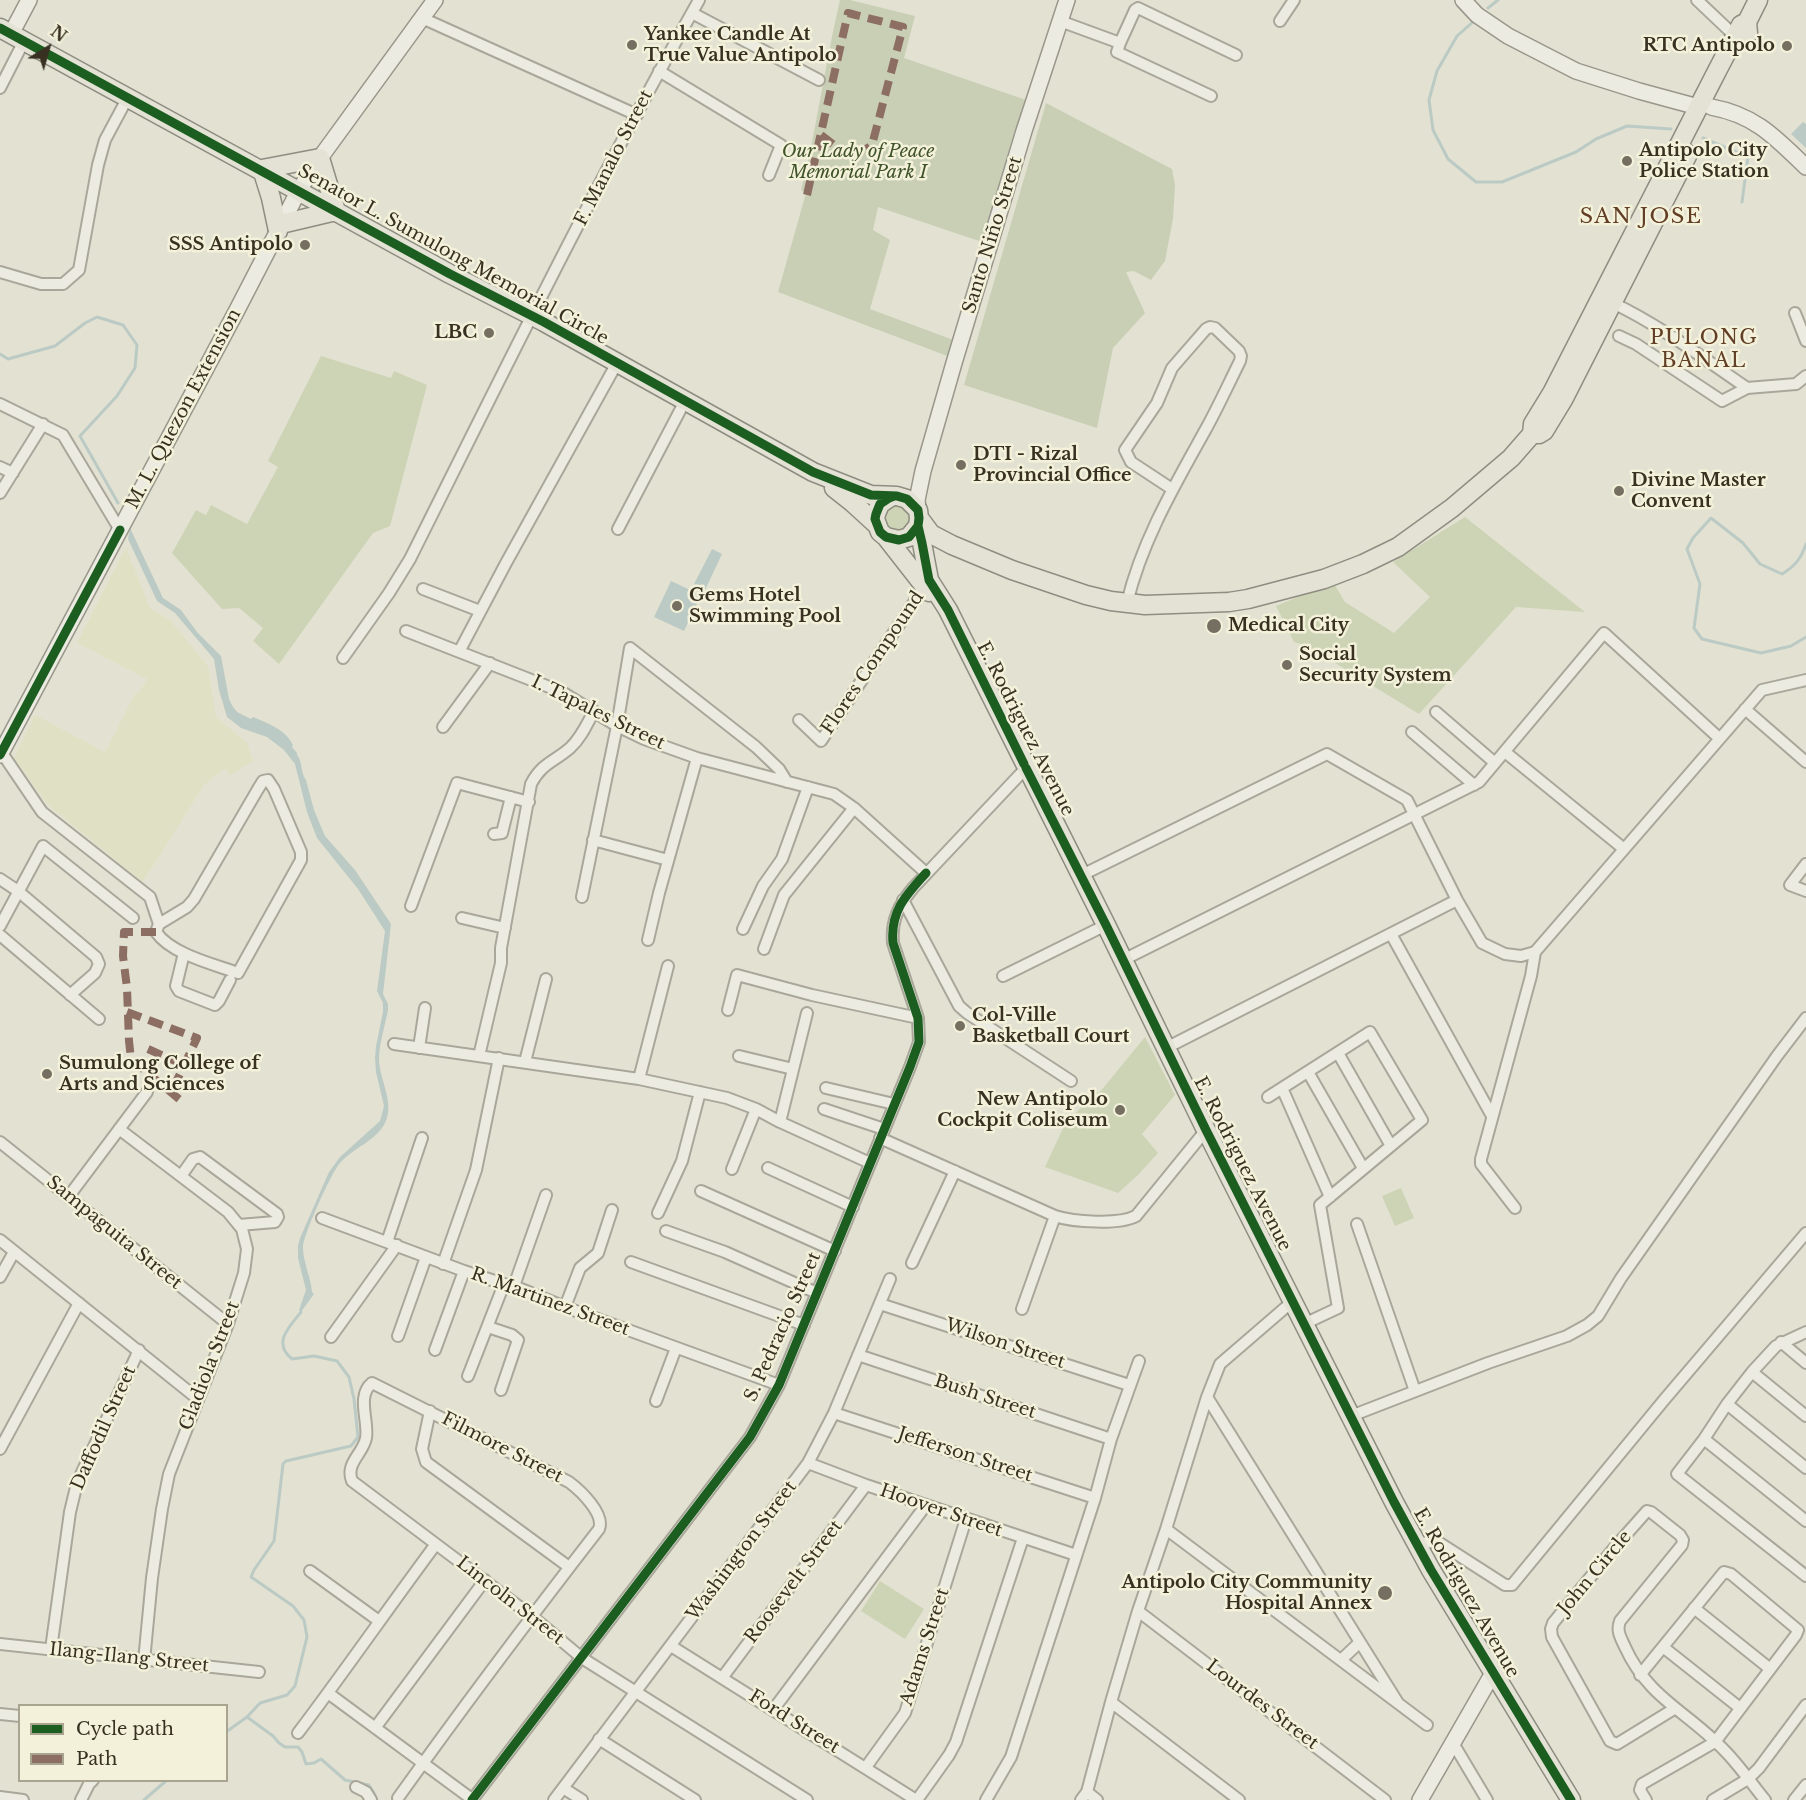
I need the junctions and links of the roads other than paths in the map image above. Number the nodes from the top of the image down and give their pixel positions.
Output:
1 (29, 0) edge
2 (435, 0) edge
3 (699, 0) edge
4 (1067, 0) edge
5 (1294, 0) edge
6 (1463, 0) edge
7 (1697, 0) edge
8 (1758, 0) edge
9 (692, 13) junction
10 (422, 18) junction
11 (1060, 21) junction
12 (1280, 21) dead end
13 (1748, 22) junction
14 (12, 34) edge
15 (1735, 36) junction
16 (1120, 44) junction
17 (1236, 55) dead end
18 (659, 71) junction
19 (819, 80) dead end
20 (0, 88) edge
21 (1211, 96) dead end
22 (128, 97) junction
23 (1705, 107) junction
24 (637, 115) junction
25 (320, 158) junction
26 (1806, 167) edge
27 (262, 170) junction
28 (769, 175) dead end
29 (299, 190) junction
30 (336, 211) junction
31 (279, 227) junction
32 (0, 272) edge
33 (1613, 303) junction
34 (1795, 313) dead end
35 (531, 316) junction
36 (1619, 336) dead end
37 (1806, 341) edge
38 (617, 363) junction
39 (1806, 376) edge
40 (1747, 388) junction
41 (686, 401) junction
42 (0, 404) edge
43 (43, 424) junction
44 (1532, 434) junction
45 (0, 467) edge
46 (924, 471) junction
47 (813, 472) junction
48 (13, 473) junction
49 (1172, 489) junction
50 (0, 493) edge
51 (896, 496) junction
52 (916, 527) junction
53 (618, 529) dead end
54 (120, 530) junction
55 (881, 531) junction
56 (980, 558) junction
57 (925, 586) junction
58 (423, 589) dead end
59 (1127, 603) junction
60 (480, 611) junction
61 (406, 631) dead end
62 (958, 632) junction
63 (460, 650) junction
64 (343, 658) dead end
65 (490, 663) junction
66 (1806, 680) edge
67 (1745, 709) junction
68 (594, 711) junction
69 (1436, 712) dead end
70 (799, 720) dead end
71 (617, 726) junction
72 (443, 727) dead end
73 (1412, 732) dead end
74 (1719, 738) junction
75 (1505, 752) junction
76 (0, 753) edge
77 (697, 758) junction
78 (1806, 762) edge
79 (1495, 763) junction
80 (1026, 768) junction
81 (787, 782) junction
82 (1474, 785) junction
83 (808, 787) junction
84 (511, 797) junction
85 (529, 802) junction
86 (854, 808) junction
87 (1415, 815) junction
88 (494, 834) dead end
89 (593, 840) junction
90 (1624, 849) junction
91 (668, 860) junction
92 (1806, 864) edge
93 (926, 873) junction
94 (1080, 876) junction
95 (0, 879) edge
96 (18, 891) junction
97 (1806, 891) edge
98 (582, 897) dead end
99 (903, 900) junction
100 (1457, 900) junction
101 (411, 906) dead end
102 (133, 918) dead end
103 (462, 918) dead end
104 (159, 924) junction
105 (1106, 925) junction
106 (0, 926) edge
107 (505, 928) junction
108 (743, 929) dead end
109 (1391, 934) junction
110 (0, 935) edge
111 (648, 940) dead end
112 (764, 949) dead end
113 (1535, 952) junction
114 (184, 953) junction
115 (1123, 960) junction
116 (668, 966) dead end
117 (1003, 976) dead end
118 (234, 977) junction
119 (546, 979) dead end
120 (70, 995) junction
121 (217, 1004) junction
122 (425, 1008) dead end
123 (728, 1010) dead end
124 (807, 1013) dead end
125 (210, 1016) dead end
126 (918, 1018) junction
127 (1806, 1018) edge
128 (99, 1019) dead end
129 (394, 1044) dead end
130 (419, 1048) junction
131 (1166, 1048) junction
132 (1338, 1053) junction
133 (479, 1056) junction
134 (740, 1056) dead end
135 (499, 1058) junction
136 (525, 1062) junction
137 (793, 1069) junction
138 (1308, 1072) junction
139 (639, 1078) junction
140 (1071, 1081) dead end
141 (826, 1088) dead end
142 (1282, 1088) junction
143 (147, 1092) dead end
144 (700, 1092) junction
145 (1268, 1097) dead end
146 (894, 1104) junction
147 (756, 1109) junction
148 (824, 1109) dead end
149 (1492, 1116) junction
150 (780, 1122) junction
151 (119, 1129) junction
152 (1206, 1130) junction
153 (882, 1133) junction
154 (422, 1138) dead end
155 (0, 1142) edge
156 (1391, 1146) junction
157 (870, 1163) junction
158 (732, 1168) dead end
159 (768, 1168) dead end
160 (1363, 1168) junction
161 (955, 1171) junction
162 (181, 1176) junction
163 (701, 1191) dead end
164 (546, 1195) dead end
165 (69, 1196) junction
166 (1330, 1197) junction
167 (853, 1207) junction
168 (1515, 1208) dead end
169 (612, 1210) dead end
170 (658, 1213) dead end
171 (1055, 1216) junction
172 (321, 1218) dead end
173 (1356, 1224) dead end
174 (239, 1225) junction
175 (666, 1231) dead end
176 (1806, 1233) edge
177 (0, 1240) edge
178 (392, 1243) junction
179 (835, 1251) junction
180 (14, 1252) junction
181 (426, 1257) junction
182 (632, 1262) dead end
183 (912, 1263) dead end
184 (443, 1264) junction
185 (464, 1271) junction
186 (0, 1277) edge
187 (890, 1280) dead end
188 (509, 1285) junction
189 (817, 1293) junction
190 (1293, 1301) junction
191 (79, 1303) junction
192 (880, 1304) junction
193 (566, 1307) junction
194 (1023, 1309) dead end
195 (228, 1324) junction
196 (1304, 1324) junction
197 (804, 1325) junction
198 (488, 1327) junction
199 (1806, 1332) edge
200 (398, 1336) dead end
201 (331, 1337) dead end
202 (1781, 1342) junction
203 (676, 1348) junction
204 (139, 1350) junction
205 (435, 1350) dead end
206 (858, 1355) junction
207 (1138, 1361) dead end
208 (1806, 1363) edge
209 (1752, 1372) junction
210 (468, 1376) dead end
211 (779, 1384) junction
212 (1130, 1385) junction
213 (501, 1390) dead end
214 (1415, 1391) junction
215 (1207, 1397) junction
216 (198, 1399) junction
217 (656, 1401) dead end
218 (1727, 1404) junction
219 (430, 1411) junction
220 (834, 1413) junction
221 (1351, 1416) junction
222 (1806, 1416) edge
223 (1704, 1438) junction
224 (1112, 1439) junction
225 (0, 1449) edge
226 (808, 1463) junction
227 (351, 1465) joint
228 (1806, 1468) edge
229 (866, 1485) junction
230 (1095, 1498) junction
231 (926, 1505) junction
232 (966, 1519) junction
233 (1806, 1521) edge
234 (1166, 1529) junction
235 (1023, 1538) junction
236 (1416, 1543) junction
237 (436, 1544) junction
238 (1076, 1555) junction
239 (569, 1567) junction
240 (310, 1571) dead end
241 (1806, 1576) edge
242 (485, 1580) junction
243 (1694, 1608) junction
244 (1138, 1611) junction
245 (533, 1617) junction
246 (379, 1620) junction
247 (1360, 1642) junction
248 (0, 1644) edge
249 (671, 1646) junction
250 (1663, 1647) junction
251 (51, 1649) junction
252 (582, 1658) junction
253 (1341, 1660) junction
254 (144, 1661) junction
255 (1769, 1668) junction
256 (259, 1672) dead end
257 (1493, 1673) junction
258 (1640, 1675) junction
259 (722, 1678) junction
260 (635, 1692) junction
261 (328, 1693) junction
262 (1111, 1702) junction
263 (1398, 1703) junction
264 (1806, 1705) edge
265 (1740, 1708) junction
266 (1674, 1709) junction
267 (773, 1710) junction
268 (0, 1714) edge
269 (18, 1716) edge
270 (1427, 1725) dead end
271 (375, 1728) junction
272 (298, 1733) dead end
273 (600, 1739) junction
274 (1714, 1742) junction
275 (1453, 1743) junction
276 (423, 1763) junction
277 (866, 1767) junction
278 (1748, 1779) junction
279 (91, 1782) edge
280 (1806, 1785) edge
281 (356, 1787) dead end
282 (563, 1788) junction
283 (1084, 1796) edge
284 (0, 1797) edge
285 (398, 1798) dead end
286 (23, 1800) edge
287 (81, 1800) edge
288 (371, 1800) edge
289 (472, 1800) edge
290 (554, 1800) edge
291 (582, 1800) edge
292 (694, 1800) edge
293 (807, 1800) edge
294 (917, 1800) edge
295 (986, 1800) edge
296 (1097, 1800) edge
297 (1239, 1800) edge
298 (1385, 1800) edge
299 (1420, 1800) edge
300 (1487, 1800) edge
301 (1571, 1800) edge
302 (1646, 1800) edge
303 (1713, 1800) edge
304 (1765, 1800) edge
305 (1794, 1800) edge

1 - 14 main road
2 - 10 main road, M. L. Quezon Extension
3 - 9 street, F. Manalo Street
4 - 11 main road, Santo Niño Street
5 - 12 street
6 - 23 main road
7 - 15 street
8 - 13 main road
9 - 18 street, F. Manalo Street
9 - 19 street
10 - 24 street
10 - 25 main road, M. L. Quezon Extension
11 - 16 street
11 - 46 main road, Santo Niño Street
13 - 15 main road
13 - 23 main road
14 - 20 street
14 - 22 main road, Senator L. Sumulong Memorial Circle
15 - 23 main road
16 - 17 street
16 - 21 street
18 - 24 street, F. Manalo Street
18 - 28 street
22 - 27 main road, Senator L. Sumulong Memorial Circle
22 - 32 street
23 - 26 main road
23 - 33 main road
23 - 44 main road
24 - 35 street, F. Manalo Street
25 - 27 main road
25 - 29 main road, M. L. Quezon Extension
25 - 30 main road
27 - 29 main road, Senator L. Sumulong Memorial Circle
27 - 31 main road
29 - 30 main road, Senator L. Sumulong Memorial Circle
29 - 31 main road, M. L. Quezon Extension
30 - 31 main road
30 - 35 main road, Senator L. Sumulong Memorial Circle
31 - 54 main road, M. L. Quezon Extension
33 - 40 street
33 - 44 main road
34 - 37 street
35 - 38 main road, Senator L. Sumulong Memorial Circle
35 - 64 street, F. Manalo Street
36 - 40 street
38 - 41 main road, Senator L. Sumulong Memorial Circle
38 - 60 street
39 - 40 street
41 - 47 main road, Senator L. Sumulong Memorial Circle
41 - 53 street
42 - 43 street
43 - 48 street
43 - 54 street
44 - 59 main road
45 - 48 street
46 - 51 main road, Santo Niño Street
46 - 52 main road, Santo Niño Street
47 - 51 main road, Senator L. Sumulong Memorial Circle
47 - 55 main road, Senator L. Sumulong Memorial Circle
48 - 50 street
49 - 49 street
49 - 59 street
51 - 52 main road
51 - 55 main road
52 - 55 main road
52 - 56 main road
52 - 56 main road
52 - 62 main road, E. Rodriguez Avenue
54 - 76 main road, M. L. Quezon Extension
55 - 57 main road, E. Rodriguez Avenue
56 - 59 main road
57 - 62 main road, E. Rodriguez Avenue
57 - 70 street, Flores Compound
58 - 60 street
60 - 63 street
61 - 63 street, I. Tapales Street
62 - 80 main road, E. Rodriguez Avenue
63 - 65 street, I. Tapales Street
65 - 68 street, I. Tapales Street
65 - 72 street
66 - 67 street
67 - 74 street
67 - 78 street
68 - 71 street, I. Tapales Street
68 - 85 street
69 - 79 street
71 - 77 street, I. Tapales Street
71 - 81 street
71 - 89 street
73 - 82 street
74 - 75 street
74 - 90 street
75 - 79 street
75 - 90 street
76 - 104 street
77 - 81 street, I. Tapales Street
77 - 91 street
79 - 82 street
80 - 93 street, S. Pedracio Street
80 - 94 main road, E. Rodriguez Avenue
81 - 83 street, I. Tapales Street
82 - 87 street
83 - 86 street, I. Tapales Street
83 - 108 street
84 - 85 street
84 - 88 street
84 - 101 street
85 - 107 street
86 - 93 street, I. Tapales Street
86 - 112 street
87 - 94 street
87 - 100 street
87 - 115 street
89 - 91 street
89 - 98 street
90 - 113 street
91 - 111 street
92 - 97 street
93 - 99 street, S. Pedracio Street
94 - 105 main road, E. Rodriguez Avenue
95 - 96 street
96 - 102 street
96 - 106 street
96 - 120 street
99 - 126 street, S. Pedracio Street
99 - 140 street
100 - 109 street
100 - 113 street
103 - 107 street
104 - 114 street
104 - 118 street
105 - 115 main road, E. Rodriguez Avenue
105 - 117 street
107 - 133 street
109 - 131 street
109 - 149 street
110 - 120 street
113 - 149 street
114 - 118 street
114 - 121 street
115 - 131 main road, E. Rodriguez Avenue
116 - 139 street
118 - 121 street
119 - 136 street
120 - 128 street
121 - 125 street
122 - 130 street
123 - 126 street
124 - 137 street
126 - 146 street, S. Pedracio Street
127 - 214 street
129 - 130 street
130 - 133 street
131 - 152 main road, E. Rodriguez Avenue
132 - 138 street
132 - 156 street
132 - 156 street
133 - 135 street
134 - 137 street
135 - 136 street
135 - 184 street
136 - 139 street
137 - 150 street
138 - 142 street
138 - 160 street
139 - 144 street
141 - 146 street
142 - 145 street
142 - 166 street
143 - 151 street
144 - 147 street
144 - 170 street
146 - 153 street, S. Pedracio Street
147 - 150 street
147 - 158 street
148 - 153 street
149 - 168 street
150 - 157 street
151 - 162 street
151 - 165 street
152 - 171 street
152 - 190 main road, E. Rodriguez Avenue
153 - 157 street, S. Pedracio Street
153 - 161 street
154 - 178 street
155 - 165 street, Sampaguita Street
156 - 160 street
157 - 167 street, S. Pedracio Street
159 - 167 street
160 - 166 street
161 - 171 street
161 - 183 street
162 - 174 street
162 - 174 street
163 - 179 street
164 - 188 street
165 - 195 street, Sampaguita Street
166 - 196 street
167 - 179 street, S. Pedracio Street
169 - 193 street
171 - 194 street
172 - 178 street, R. Martinez Street
173 - 214 street
174 - 195 street, Gladiola Street
175 - 189 street
176 - 236 street
177 - 180 street
178 - 181 street, R. Martinez Street
178 - 201 street
179 - 189 street, S. Pedracio Street
180 - 186 street
180 - 191 street
181 - 184 street, R. Martinez Street
181 - 200 street
182 - 197 street
184 - 185 street, R. Martinez Street
185 - 188 street, R. Martinez Street
185 - 205 street
187 - 192 street, Washington Street
188 - 193 street, R. Martinez Street
188 - 198 street
189 - 197 street, S. Pedracio Street
190 - 196 main road, E. Rodriguez Avenue
190 - 215 street
191 - 204 street
191 - 225 street
192 - 206 street, Washington Street
192 - 212 street, Wilson Street
193 - 203 street, R. Martinez Street
195 - 216 street, Gladiola Street
196 - 221 main road, E. Rodriguez Avenue
197 - 211 street, S. Pedracio Street
198 - 210 street
198 - 213 street
199 - 202 street
202 - 208 street
202 - 209 street
203 - 211 street, R. Martinez Street
203 - 217 street
204 - 216 street
204 - 251 street, Daffodil Street
206 - 220 street, Washington Street
206 - 224 street, Bush Street
207 - 212 street
209 - 218 street
209 - 222 street
211 - 252 street, S. Pedracio Street
212 - 224 street
214 - 221 street
215 - 234 street
215 - 247 street
216 - 254 street, Gladiola Street
218 - 223 street
218 - 228 street
219 - 227 street, Filmore Street
219 - 239 street
219 - 239 street, Filmore Street
220 - 226 street, Washington Street
220 - 230 street, Jefferson Street
221 - 236 main road, E. Rodriguez Avenue
223 - 233 street
223 - 241 street
224 - 230 street
226 - 229 street, Hoover Street
226 - 249 street, Washington Street
227 - 237 street, Lincoln Street
229 - 231 street, Hoover Street
229 - 259 street, Roosevelt Street
230 - 238 street
231 - 232 street, Hoover Street
231 - 267 street
232 - 235 street, Hoover Street
232 - 277 street, Adams Street
234 - 244 street
234 - 253 street
235 - 238 street, Hoover Street
235 - 294 street
236 - 257 main road, E. Rodriguez Avenue
237 - 242 street, Lincoln Street
237 - 246 street
238 - 295 street
239 - 245 street, Filmore Street
240 - 246 street
242 - 245 street, Lincoln Street
242 - 271 street
243 - 250 street
243 - 255 street
243 - 255 street
244 - 262 street
244 - 298 street, Lourdes Street
245 - 252 street, Lincoln Street
245 - 276 street, Filmore Street
246 - 261 street
247 - 253 street
247 - 263 street
248 - 251 street, Ilang-Ilang Street
249 - 259 street, Ford Street
249 - 260 street, Washington Street
250 - 258 street
250 - 265 street
251 - 254 street, Ilang-Ilang Street
252 - 260 street, Lincoln Street
252 - 289 street, S. Pedracio Street
253 - 263 street
254 - 256 street, Ilang-Ilang Street
255 - 265 street
257 - 275 main road
257 - 301 main road, E. Rodriguez Avenue
258 - 266 street
258 - 266 street, John Circle
259 - 267 street, Ford Street
260 - 273 street, Washington Street
260 - 293 street, Lincoln Street
261 - 271 street
261 - 272 street
262 - 283 street
262 - 297 street
263 - 270 street
264 - 278 street
265 - 274 street
266 - 274 street
267 - 277 street, Ford Street
268 - 269 street
271 - 276 street
273 - 282 street, Washington Street
273 - 292 street
274 - 278 street
274 - 302 street
275 - 299 main road
275 - 300 street
276 - 285 street, Filmore Street
276 - 289 street
277 - 294 street, Ford Street
278 - 303 street
278 - 304 street
279 - 287 street
280 - 305 street
281 - 288 street
282 - 290 street, Washington Street
282 - 291 street
283 - 296 street
284 - 286 street

